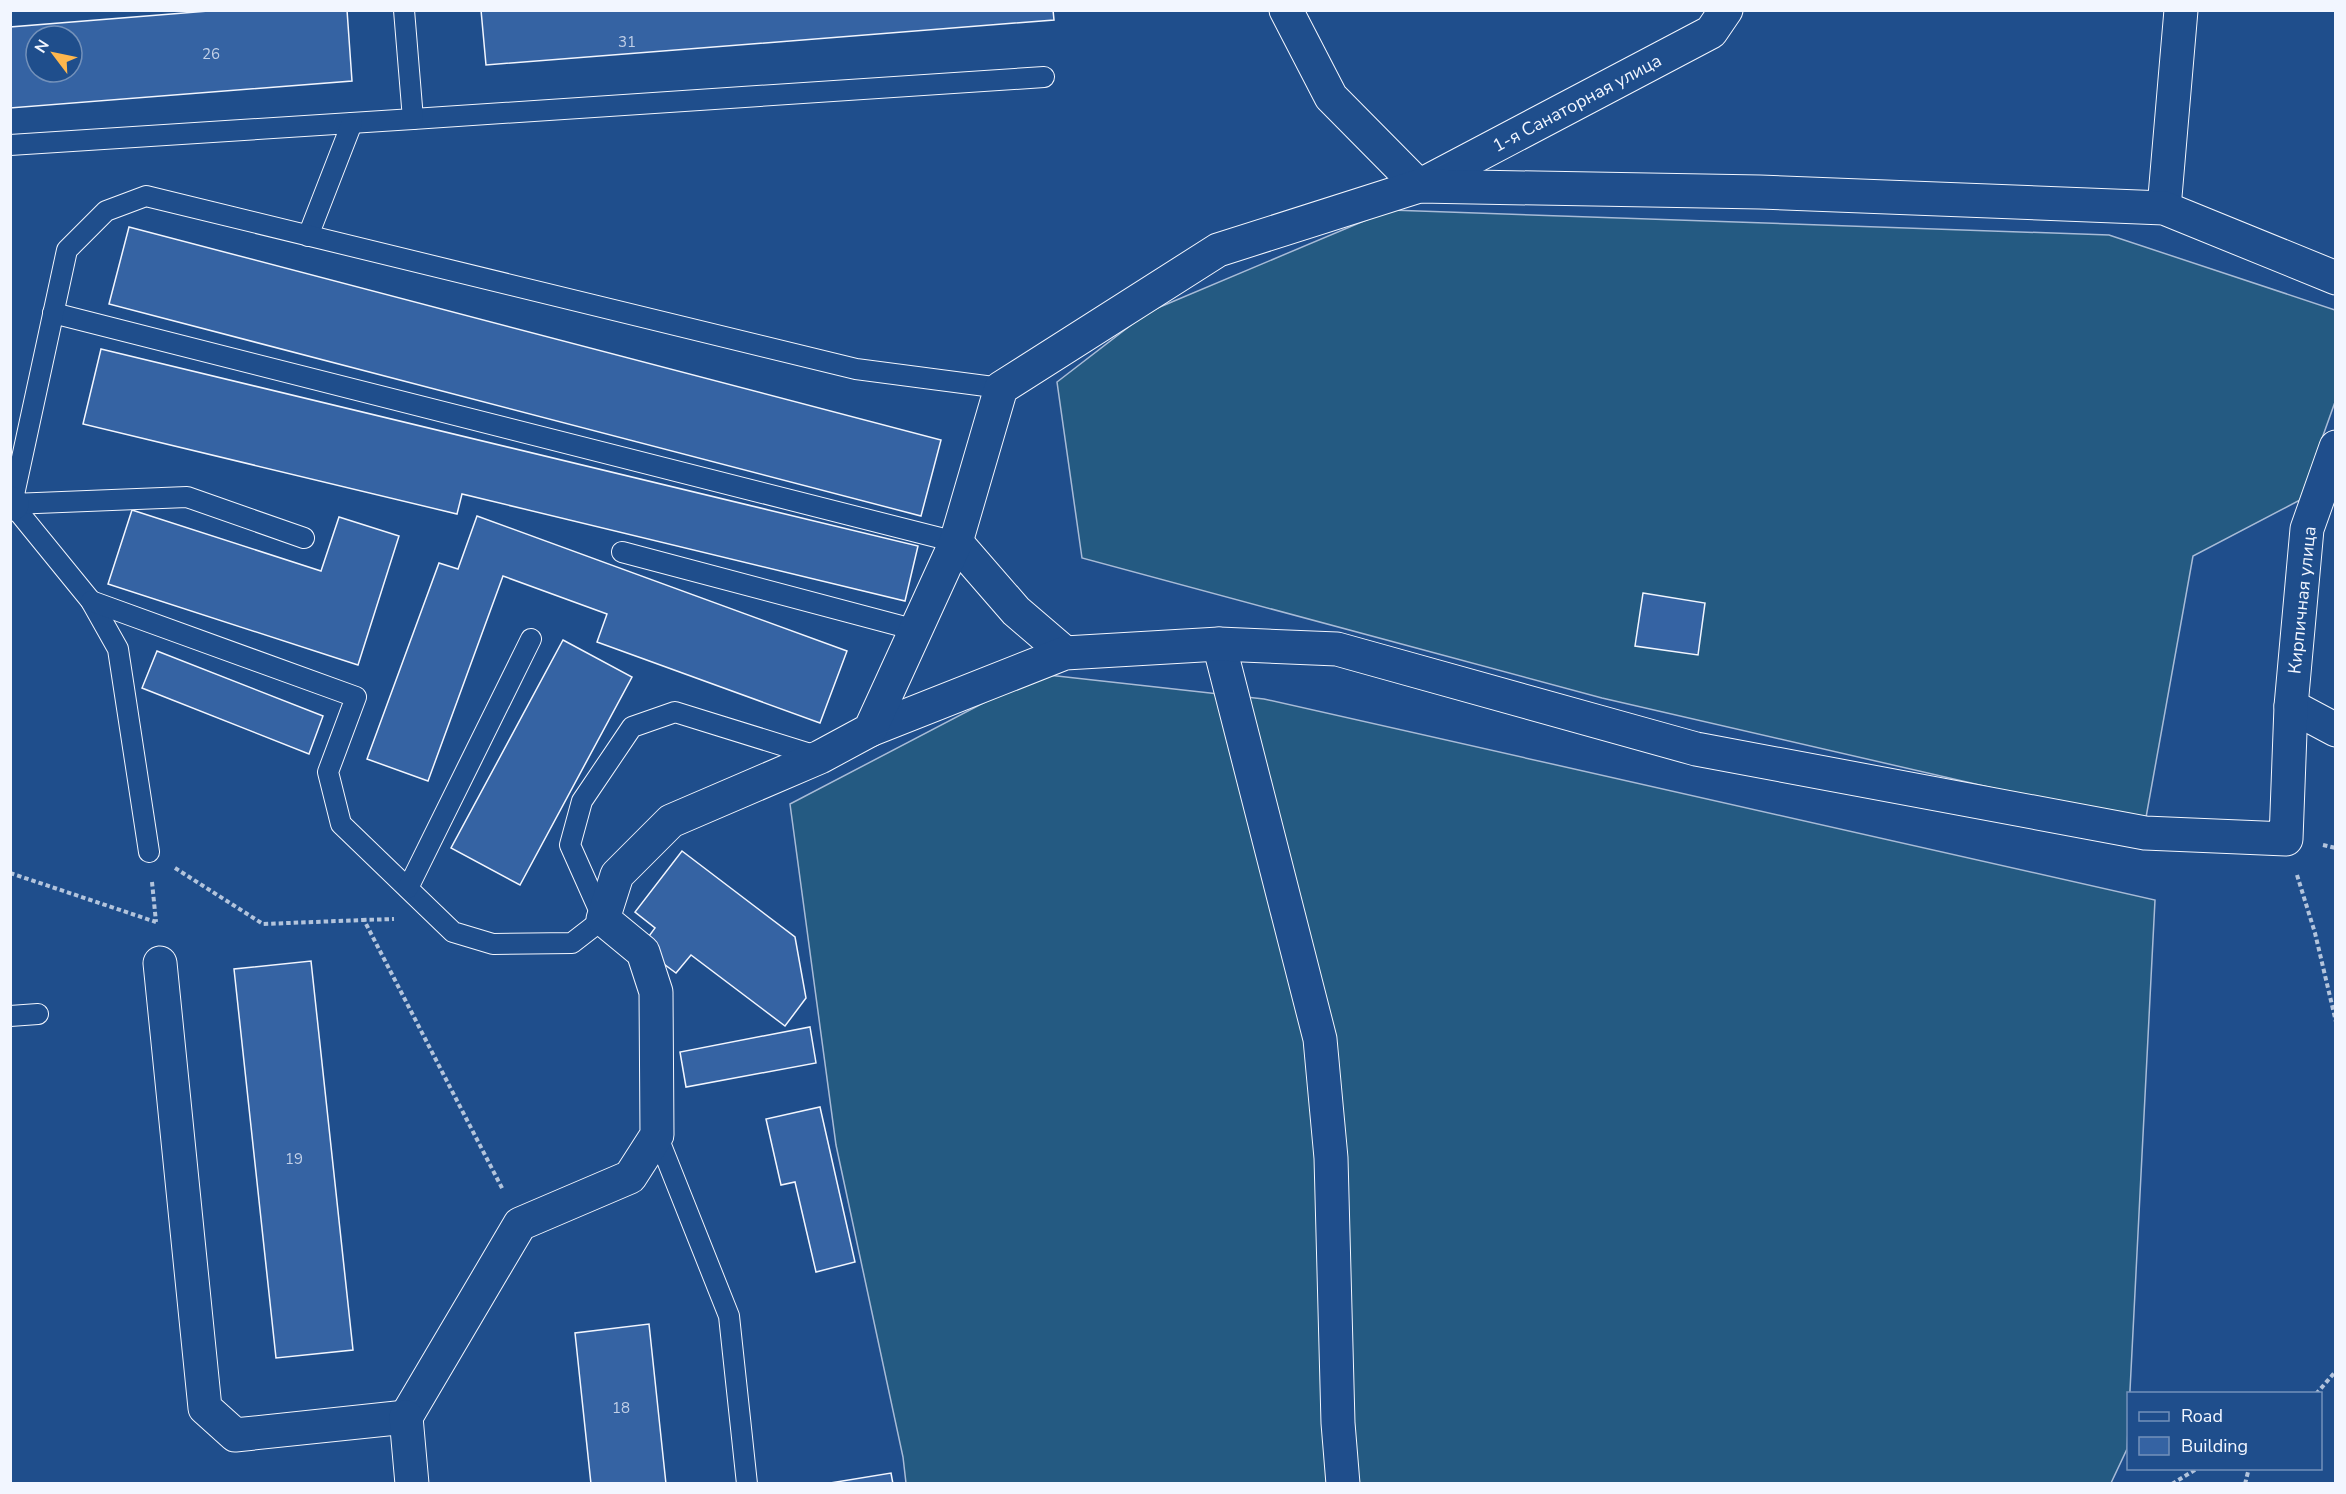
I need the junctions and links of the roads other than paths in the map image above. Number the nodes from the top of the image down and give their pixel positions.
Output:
1 (404, 10) edge
2 (1286, 10) edge
3 (1726, 10) edge
4 (2181, 10) edge
5 (1044, 77) dead end
6 (413, 119) junction
7 (352, 123) junction
8 (10, 145) edge
9 (1419, 186) junction
10 (2164, 208) junction
11 (308, 236) junction
12 (2336, 278) edge
13 (53, 313) junction
14 (1002, 388) junction
15 (2336, 447) edge
16 (11, 504) edge
17 (304, 538) dead end
18 (956, 542) junction
19 (622, 552) dead end
20 (91, 601) junction
21 (916, 630) junction
22 (531, 639) dead end
23 (1219, 644) junction
24 (1065, 653) junction
25 (2291, 706) junction
26 (870, 730) junction
27 (2336, 730) edge
28 (820, 757) junction
29 (149, 852) road end
30 (408, 888) junction
31 (603, 919) junction
32 (160, 963) road end
33 (38, 1014) dead end
34 (10, 1016) edge
35 (657, 1135) junction
36 (406, 1417) junction
37 (412, 1484) edge
38 (747, 1484) edge
39 (1343, 1484) edge

1 - 6 lane
2 - 9 street
3 - 9 street, 1-я Санаторная улица
4 - 10 street
5 - 6 lane
6 - 7 lane
7 - 8 lane
7 - 11 lane
9 - 10 street
9 - 14 street
10 - 12 street
11 - 13 lane
11 - 14 lane
13 - 16 lane
13 - 18 lane
14 - 18 street
15 - 25 street, Кирпичная улица
16 - 17 lane
16 - 20 lane
18 - 21 street
18 - 24 street
19 - 21 lane
20 - 29 lane
20 - 30 lane
21 - 26 street
22 - 30 lane
23 - 24 street
23 - 25 street, Кирпичная улица
23 - 39 street
24 - 26 street
25 - 27 street
26 - 28 street
28 - 31 street
28 - 31 lane
30 - 31 lane
31 - 35 street
32 - 36 street
33 - 34 lane
35 - 36 street
35 - 38 lane
36 - 37 street

